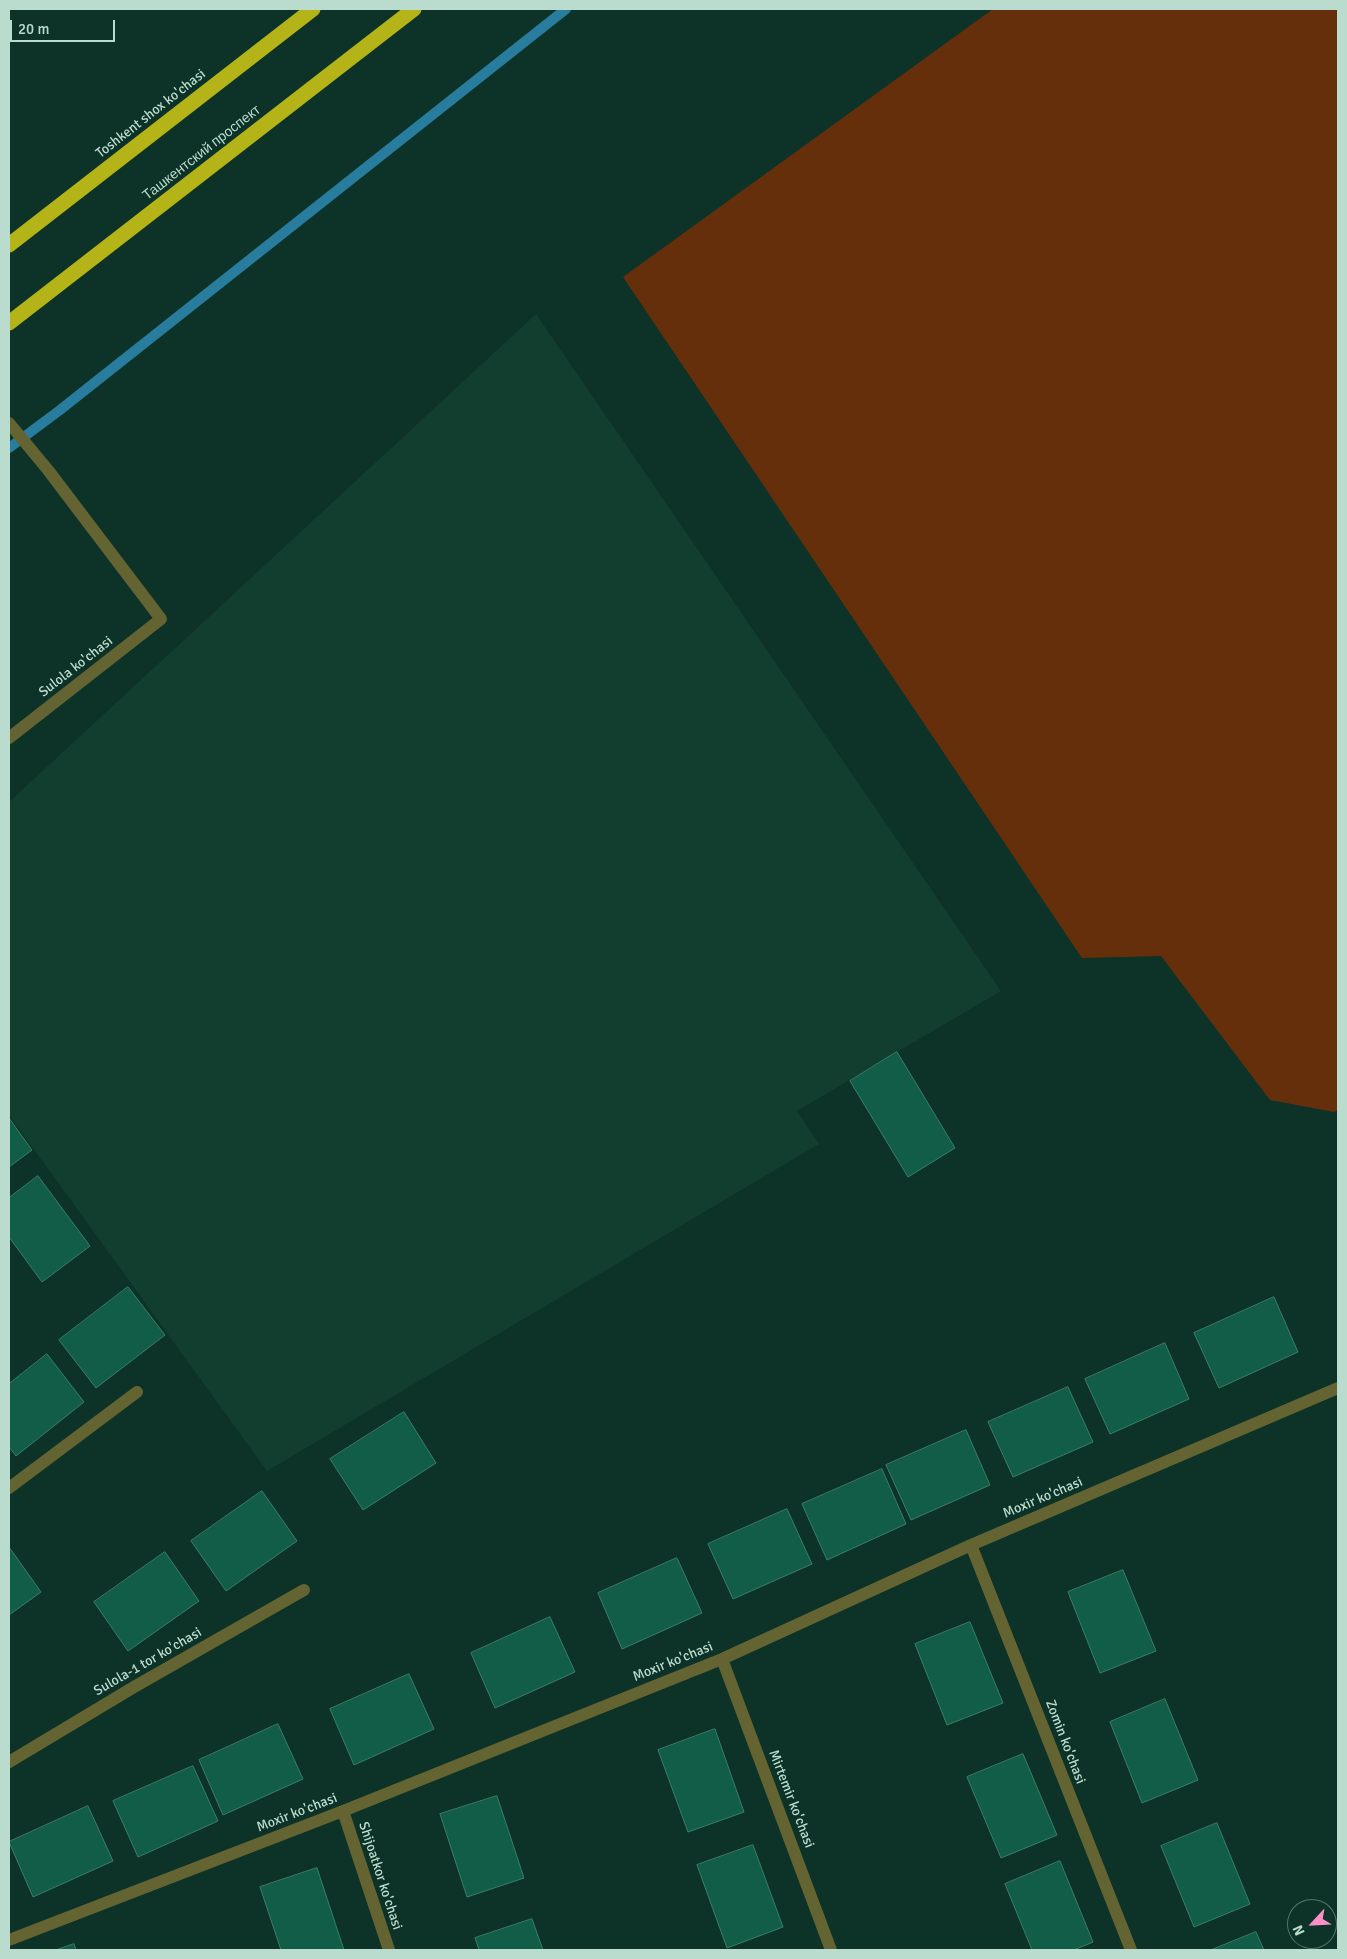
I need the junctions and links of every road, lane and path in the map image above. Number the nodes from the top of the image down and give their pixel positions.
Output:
1 (313, 9) edge
2 (414, 9) edge
3 (9, 245) edge
4 (9, 323) edge
5 (9, 423) edge
6 (9, 738) edge
7 (1338, 1388) edge
8 (137, 1392) dead end
9 (9, 1488) edge
10 (971, 1545) junction
11 (304, 1590) dead end
12 (722, 1659) junction
13 (9, 1762) edge
14 (343, 1811) junction
15 (9, 1940) edge
16 (389, 1950) edge
17 (831, 1950) edge
18 (1131, 1950) edge

1 - 3 highway, Toshkent shox ko'chasi
2 - 4 highway, Ташкентский проспект
5 - 6 street, Sulola ko'chasi
7 - 10 street, Moxir ko'chasi
8 - 9 street
10 - 12 street, Moxir ko'chasi
10 - 18 street, Zomin ko'chasi
11 - 13 street, Sulola-1 tor ko'chasi
12 - 14 street, Moxir ko'chasi
12 - 17 street, Mirtemir ko'chasi
14 - 15 street, Moxir ko'chasi
14 - 16 street, Shijoatkor ko'chasi

